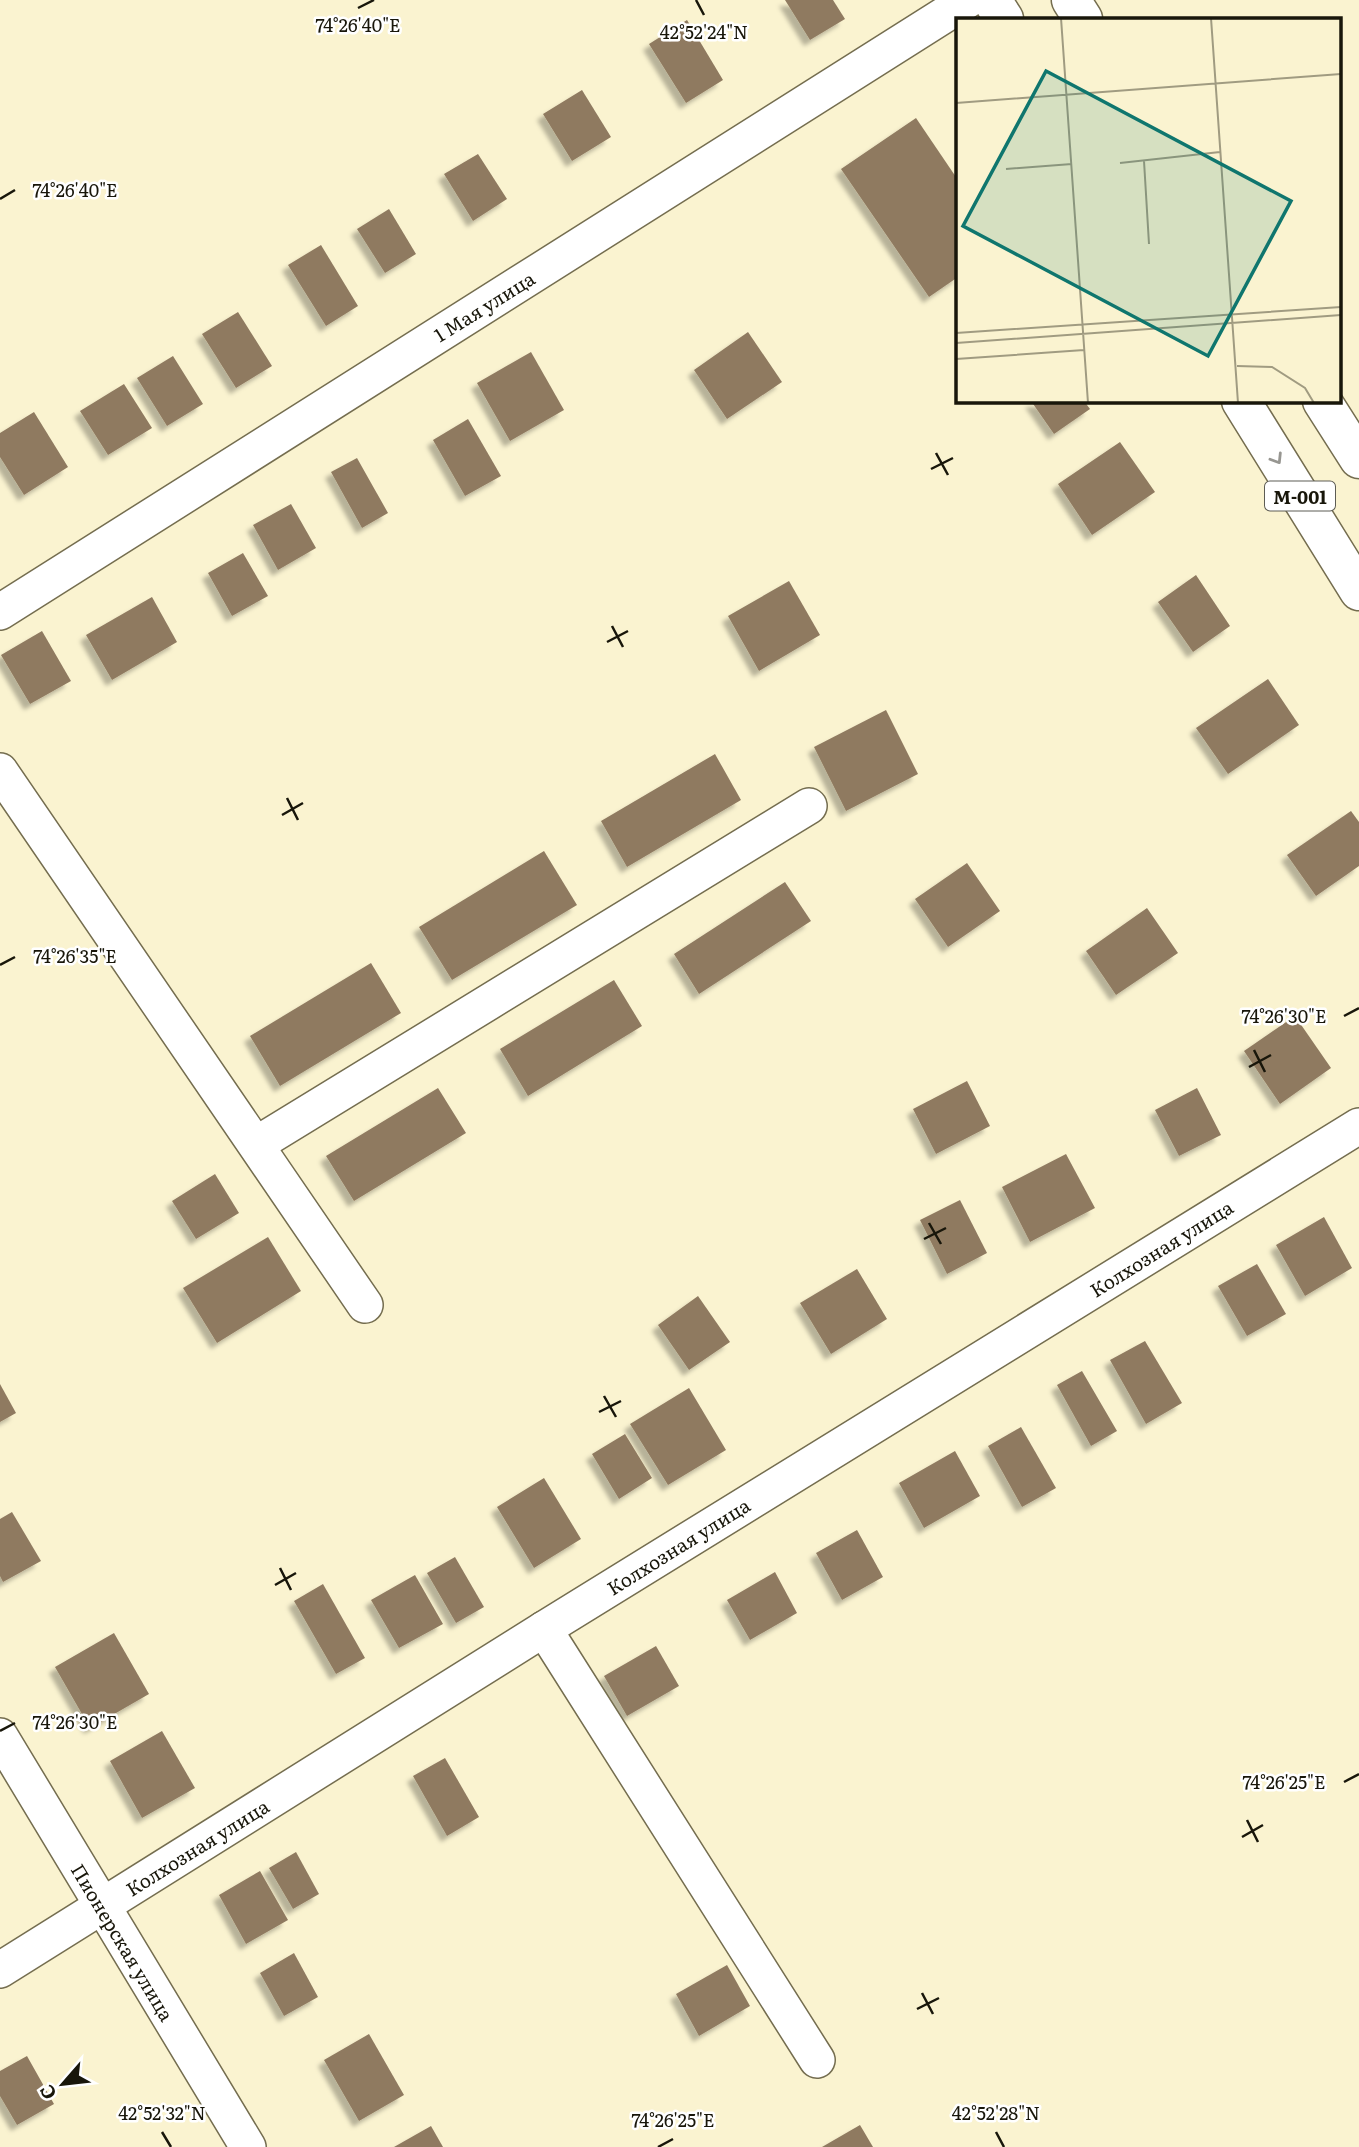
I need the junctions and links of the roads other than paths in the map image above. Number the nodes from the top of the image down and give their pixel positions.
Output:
1 (968, 0) edge
2 (992, 0) edge
3 (1071, 0) edge
4 (1002, 18) edge
5 (1082, 18) edge
6 (1242, 402) edge
7 (1323, 402) edge
8 (1359, 459) edge
9 (1359, 592) edge
10 (0, 612) edge
11 (0, 771) edge
12 (809, 806) dead end
13 (1359, 1126) edge
14 (257, 1144) junction
15 (365, 1305) dead end
16 (544, 1629) junction
17 (0, 1736) edge
18 (101, 1907) junction
19 (0, 1970) edge
20 (817, 2060) dead end
21 (248, 2147) edge

1 - 10 street, 1 Мая улица
2 - 4 main road
3 - 5 main road
6 -> 9 main road, M-001
7 - 8 main road
11 - 14 street
12 - 14 street
13 - 16 street, Колхозная улица
14 - 15 street
16 - 18 street, Колхозная улица
16 - 20 street
17 - 18 street, Пионерская улица
18 - 19 street, Колхозная улица
18 - 21 street, Пионерская улица

